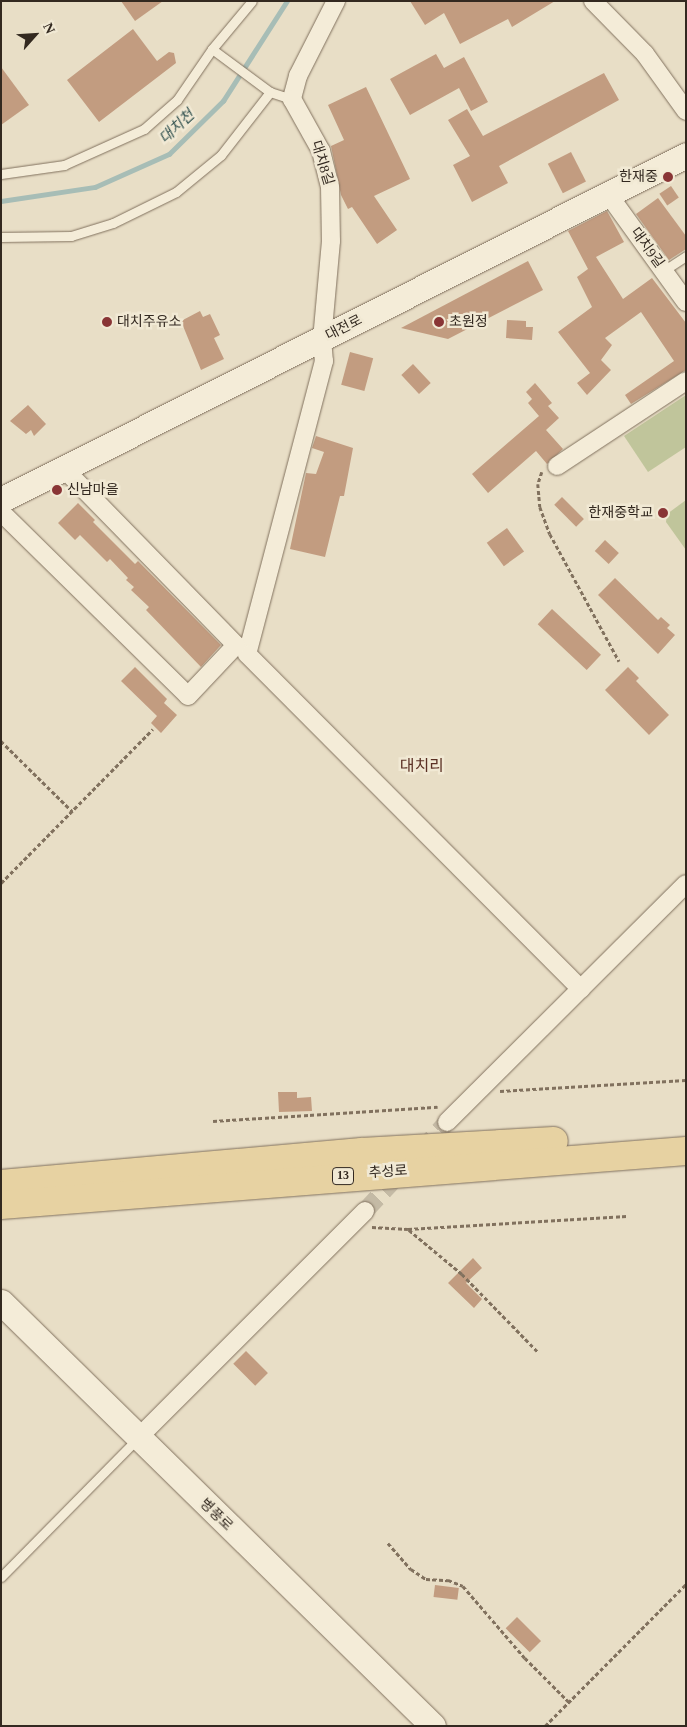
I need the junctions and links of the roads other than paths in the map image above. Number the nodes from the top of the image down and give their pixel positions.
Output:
1 (252, 1) edge
2 (336, 1) edge
3 (593, 1) edge
4 (212, 49) junction
5 (270, 92) junction
6 (292, 99) junction
7 (686, 111) edge
8 (686, 155) edge
9 (1, 174) edge
10 (608, 194) junction
11 (1, 237) edge
12 (686, 256) edge
13 (664, 271) junction
14 (686, 302) edge
15 (322, 339) junction
16 (686, 381) edge
17 (557, 466) road end
18 (63, 468) junction
19 (1, 500) edge
20 (1, 512) edge
21 (242, 650) junction
22 (686, 884) edge
23 (582, 989) junction
24 (447, 1122) tunnel mouth
25 (686, 1134) edge
26 (686, 1151) edge
27 (1, 1184) edge
28 (1, 1205) edge
29 (359, 1217) tunnel mouth
30 (1, 1302) edge
31 (138, 1438) junction
32 (1, 1577) edge
33 (433, 1726) edge

1 - 4 lane
2 - 6 street
3 - 7 street
4 - 5 lane
4 - 9 lane
5 - 6 lane
5 - 11 lane
6 - 15 street, 대치8길
8 - 10 street, 대전로
10 - 13 street, 대치9길
10 - 15 street, 대전로
12 - 13 lane
13 - 14 street, 대치9길
15 - 18 street, 대전로
15 - 21 street, 대치8길
16 - 17 street
18 - 19 street, 대전로
18 - 21 street
20 - 21 street
21 - 23 street
22 - 23 street
23 - 24 street
25 - 27 main road, 추성로 / 13
26 - 28 main road, 추성로 / 13
29 - 31 street
30 - 31 street, 병풍로
31 - 32 lane
31 - 33 street, 병풍로

